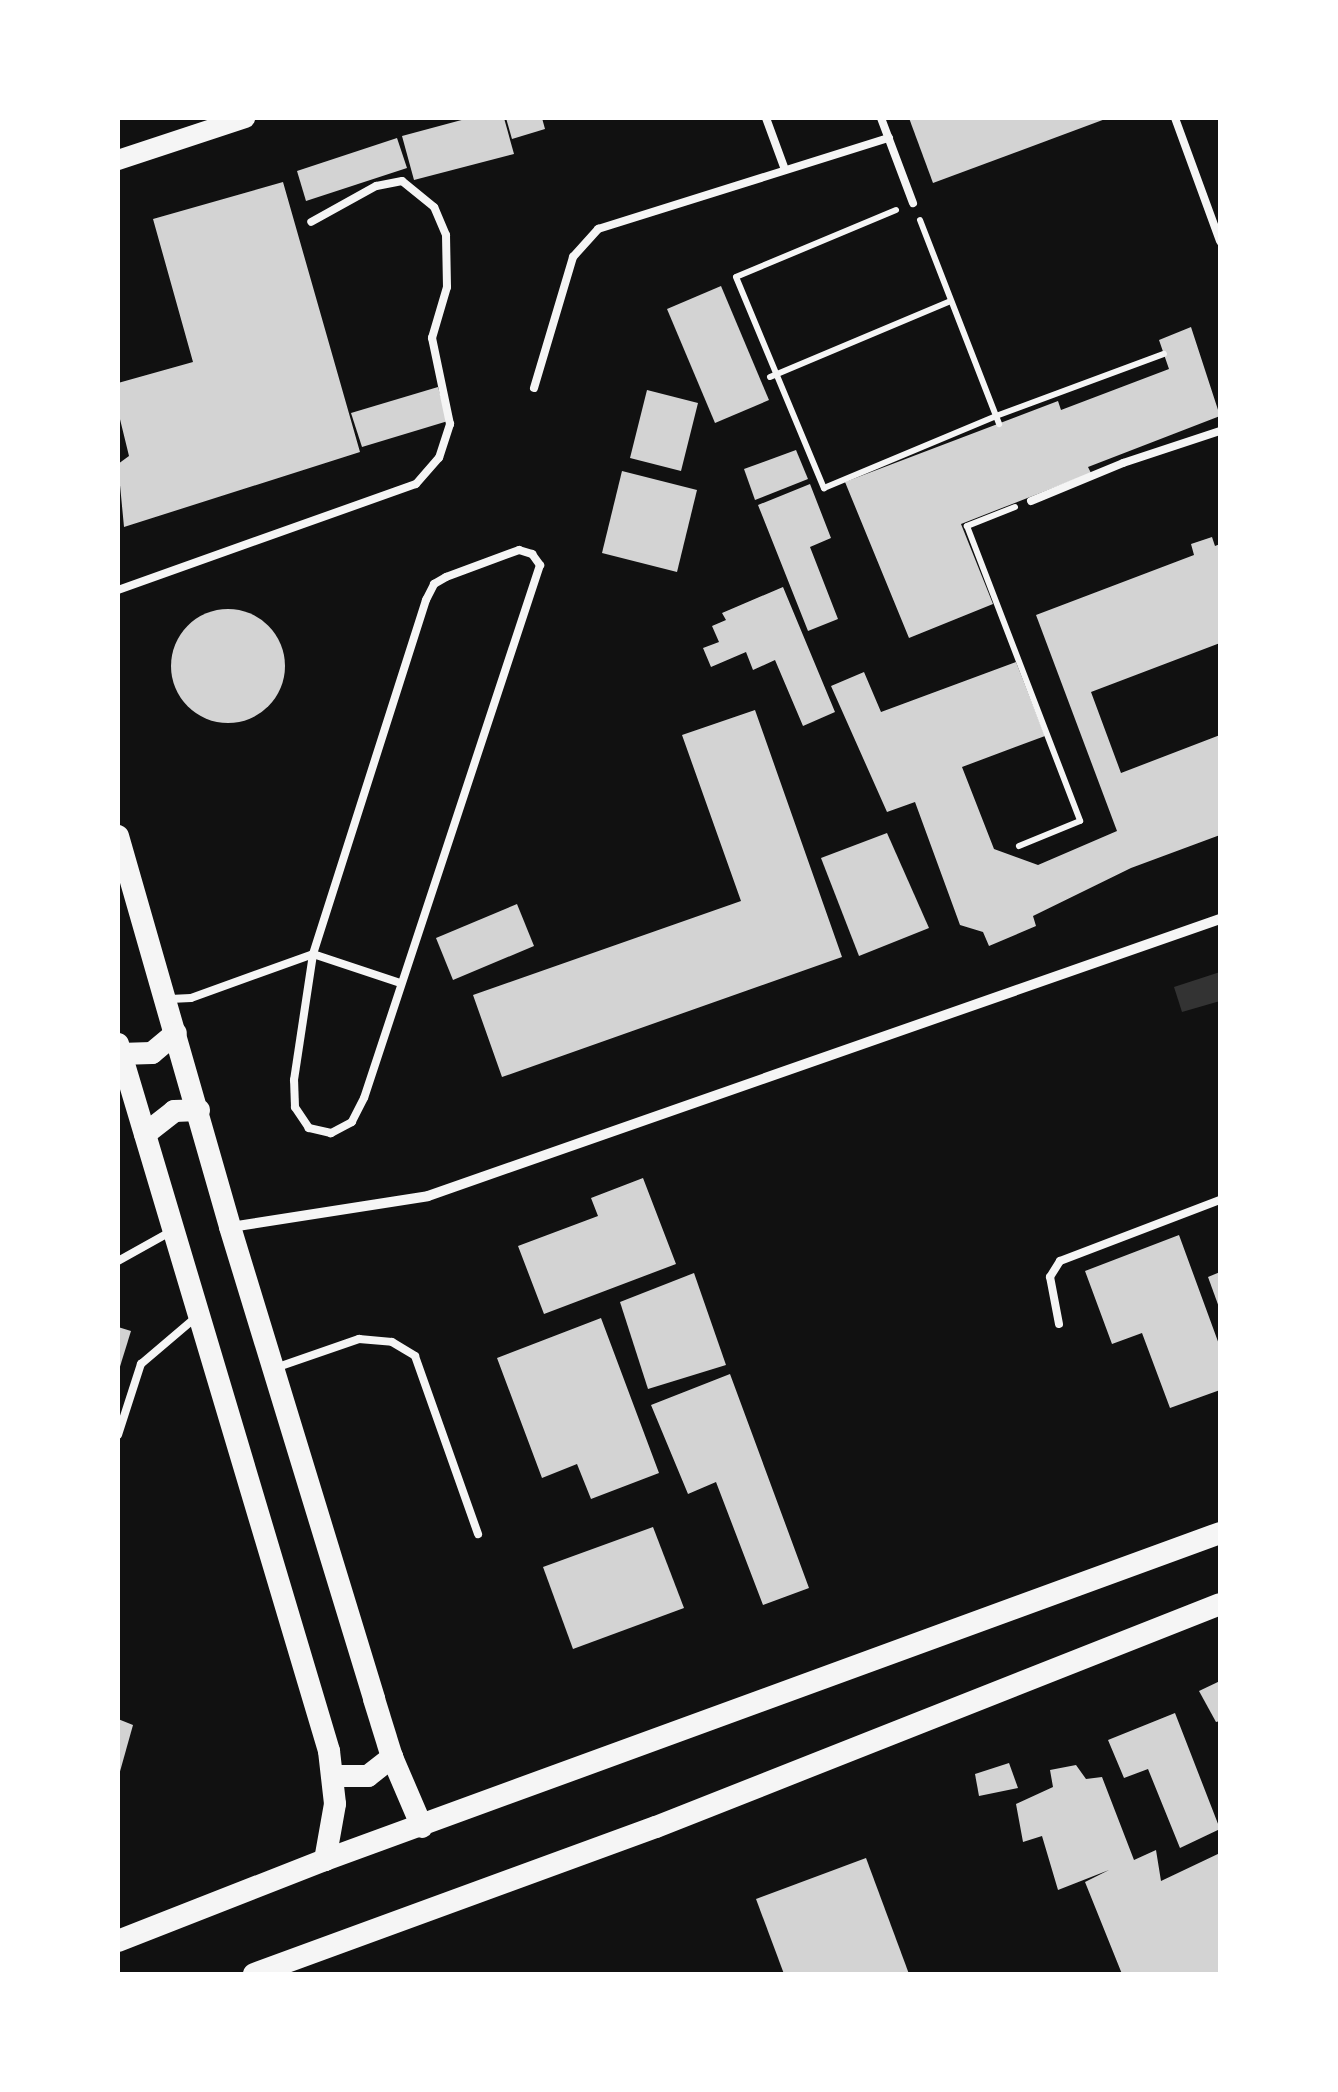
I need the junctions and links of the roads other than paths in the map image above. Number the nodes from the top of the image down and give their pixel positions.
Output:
1 (245, 118) edge
2 (766, 118) edge
3 (882, 118) edge
4 (1176, 118) edge
5 (889, 138) junction
6 (118, 160) edge
7 (784, 168) junction
8 (914, 203) road end
9 (311, 222) dead end
10 (1220, 240) edge
11 (534, 388) dead end
12 (1220, 430) edge
13 (1031, 501) road end
14 (118, 590) edge
15 (118, 836) edge
16 (1220, 920) edge
17 (313, 954) junction
18 (400, 983) junction
19 (166, 999) junction
20 (176, 1032) junction
21 (119, 1049) edge
22 (199, 1110) junction
23 (145, 1134) junction
24 (1220, 1200) edge
25 (230, 1227) junction
26 (174, 1230) junction
27 (118, 1261) edge
28 (199, 1315) junction
29 (1058, 1324) dead end
30 (274, 1368) junction
31 (118, 1435) edge
32 (1220, 1533) edge
33 (478, 1534) dead end
34 (1220, 1604) edge
35 (392, 1758) junction
36 (334, 1776) junction
37 (422, 1827) junction
38 (325, 1860) junction
39 (118, 1941) edge
40 (254, 1974) edge

1 - 6 main road
2 - 7 lane
3 - 5 lane
4 - 10 lane
5 - 7 lane
5 - 8 lane
7 - 11 lane
9 - 14 lane
12 - 13 lane
15 - 19 main road
16 - 25 street
17 - 18 lane
17 - 18 lane
17 - 18 lane
17 - 19 lane
19 - 20 main road
20 - 21 main road
20 - 22 main road
21 - 23 main road
22 - 23 main road
22 - 25 main road
23 - 26 main road
24 - 29 lane
25 - 30 main road
26 - 27 lane
26 - 28 main road
28 - 31 lane
28 - 36 main road
30 - 33 lane
30 - 35 main road
32 - 37 main road
34 - 40 main road
35 - 36 main road
35 - 37 main road
36 - 38 main road
37 - 38 main road
38 - 39 main road

